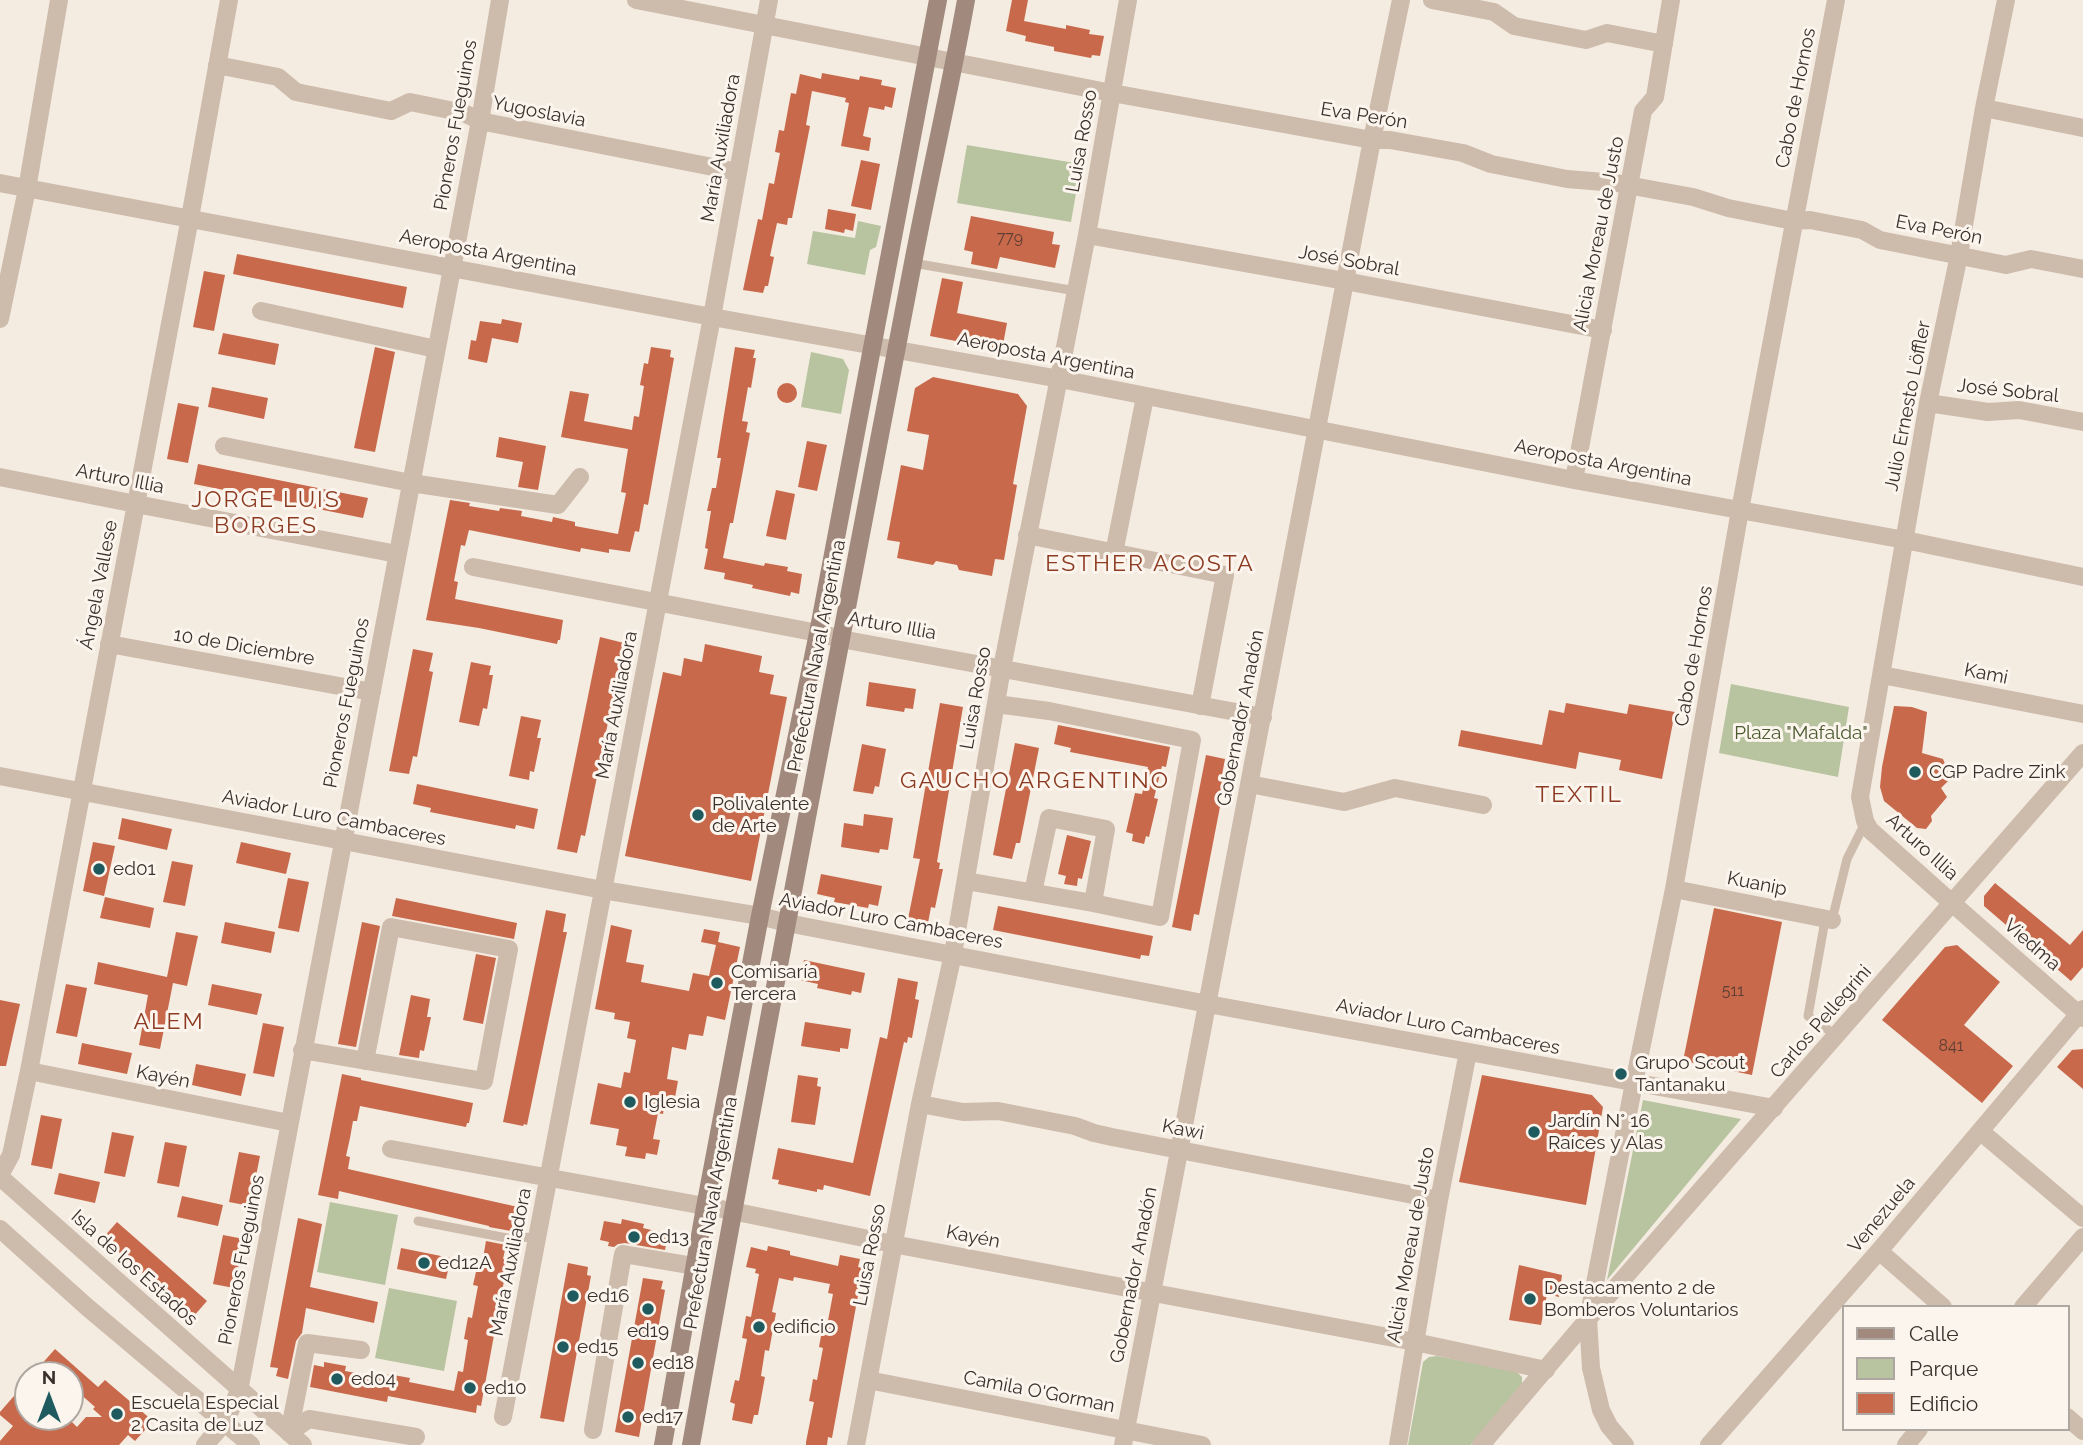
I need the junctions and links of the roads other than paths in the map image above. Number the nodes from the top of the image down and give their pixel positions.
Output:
1 (59, 0) edge
2 (229, 0) edge
3 (500, 0) edge
4 (636, 0) edge
5 (769, 0) edge
6 (938, 0) edge
7 (966, 0) edge
8 (1128, 0) edge
9 (1401, 0) edge
10 (1432, 0) edge
11 (1671, 0) edge
12 (1836, 0) edge
13 (2006, 0) edge
14 (764, 26) junction
15 (1664, 44) junction
16 (928, 57) junction
17 (955, 63) junction
18 (217, 65) junction
19 (1112, 93) junction
20 (1984, 108) junction
21 (480, 121) junction
22 (2083, 128) edge
23 (1372, 140) junction
24 (738, 172) junction
25 (0, 183) edge
26 (1629, 187) junction
27 (27, 189) junction
28 (190, 218) junction
29 (1793, 221) junction
30 (1087, 235) junction
31 (1959, 255) junction
32 (913, 263) junction
33 (452, 267) junction
34 (2083, 269) edge
35 (1345, 281) junction
36 (1076, 291) junction
37 (261, 311) dead end
38 (712, 317) junction
39 (0, 319) edge
40 (1602, 330) junction
41 (873, 346) junction
42 (436, 349) junction
43 (897, 350) junction
44 (1060, 379) junction
45 (1145, 397) junction
46 (1928, 403) junction
47 (2083, 422) edge
48 (1317, 430) junction
49 (224, 446) dead end
50 (0, 477) edge
51 (580, 477) dead end
52 (1574, 480) junction
53 (411, 483) junction
54 (136, 504) junction
55 (1740, 510) junction
56 (1027, 535) junction
57 (1905, 540) junction
58 (1114, 553) junction
59 (397, 554) junction
60 (472, 567) dead end
61 (2083, 577) edge
62 (658, 602) junction
63 (818, 633) junction
64 (841, 639) junction
65 (108, 644) junction
66 (1002, 668) junction
67 (1882, 676) junction
68 (372, 692) junction
69 (996, 704) junction
70 (1200, 706) junction
71 (2083, 714) edge
72 (1263, 717) junction
73 (2083, 753) edge
74 (0, 776) edge
75 (1249, 784) junction
76 (80, 790) junction
77 (1483, 805) dead end
78 (1865, 821) junction
79 (343, 841) junction
80 (966, 881) junction
81 (1674, 889) junction
82 (603, 890) junction
83 (1033, 892) junction
84 (1093, 903) junction
85 (1952, 903) junction
86 (760, 916) junction
87 (1832, 920) junction
88 (787, 923) junction
89 (953, 954) junction
90 (1208, 1004) junction
91 (2082, 1013) edge
92 (1837, 1036) junction
93 (302, 1050) junction
94 (1468, 1052) junction
95 (365, 1061) junction
96 (29, 1071) junction
97 (1634, 1083) junction
98 (920, 1104) junction
99 (1774, 1108) junction
100 (289, 1123) junction
101 (1980, 1131) junction
102 (391, 1149) dead end
103 (1180, 1150) junction
104 (0, 1176) edge
105 (549, 1178) junction
106 (1439, 1200) junction
107 (705, 1207) junction
108 (732, 1211) junction
109 (2083, 1218) edge
110 (418, 1221) dead end
111 (0, 1229) edge
112 (538, 1237) junction
113 (2083, 1237) edge
114 (893, 1244) junction
115 (1879, 1251) junction
116 (694, 1266) junction
117 (1151, 1292) junction
118 (1941, 1305) edge
119 (2025, 1305) edge
120 (1588, 1319) junction
121 (1415, 1342) junction
122 (361, 1350) dead end
123 (1546, 1370) junction
124 (868, 1380) junction
125 (239, 1391) junction
126 (503, 1417) dead end
127 (2069, 1419) edge
128 (225, 1422) junction
129 (593, 1430) dead end
130 (1917, 1431) edge
131 (2083, 1431) edge
132 (416, 1437) dead end
133 (1124, 1438) edge
134 (296, 1439) edge
135 (205, 1445) edge
136 (251, 1445) edge
137 (663, 1445) edge
138 (691, 1445) edge
139 (856, 1445) edge
140 (1202, 1445) edge
141 (1398, 1445) edge
142 (1481, 1445) edge
143 (1625, 1445) edge
144 (1709, 1445) edge
145 (1906, 1445) edge

1 - 27 street
2 - 18 street, Ángela Vallese
3 - 21 street, Pioneros Fueguinos
4 - 14 street, Eva Perón
5 - 14 street, María Auxiliadora
6 - 16 main road, Prefectura Naval Argentina
7 - 17 main road, Prefectura Naval Argentina
8 - 19 street, Luisa Rosso
9 - 23 street, Gobernador Anadón
10 - 15 street
11 - 15 street, Alicia Moreau de Justo
12 - 29 street, Cabo de Hornos
13 - 20 street, Julio Ernesto Löffler
14 - 16 street, Eva Perón
14 - 24 street, María Auxiliadora
15 - 26 street, Alicia Moreau de Justo
16 - 17 street, Eva Perón
16 - 41 main road, Prefectura Naval Argentina
17 - 19 street, Eva Perón
17 - 32 main road, Prefectura Naval Argentina
18 - 21 street, Yugoslavia
18 - 28 street, Ángela Vallese
19 - 23 street, Eva Perón
19 - 30 street, Luisa Rosso
20 - 22 street
20 - 31 street, Julio Ernesto Löffler
21 - 24 street, Yugoslavia
21 - 33 street, Pioneros Fueguinos
23 - 26 street, Eva Perón
23 - 35 street, Gobernador Anadón
24 - 38 street, María Auxiliadora
25 - 27 street, Aeroposta Argentina
26 - 29 street, Eva Perón
26 - 40 street, Alicia Moreau de Justo
27 - 28 street, Aeroposta Argentina
27 - 39 street
28 - 33 street, Aeroposta Argentina
28 - 54 street, Ángela Vallese
29 - 31 street, Eva Perón
29 - 55 street, Cabo de Hornos
30 - 35 street, José Sobral
30 - 36 street, Luisa Rosso
31 - 34 street, Eva Perón
31 - 46 street, Julio Ernesto Löffler
32 - 36 lane
32 - 43 main road, Prefectura Naval Argentina
33 - 38 street, Aeroposta Argentina
33 - 42 street, Pioneros Fueguinos
35 - 40 street, José Sobral
35 - 48 street, Gobernador Anadón
36 - 44 street, Luisa Rosso
37 - 42 street
38 - 41 street, Aeroposta Argentina
38 - 62 street, María Auxiliadora
40 - 52 street, Alicia Moreau de Justo
41 - 43 street, Aeroposta Argentina
41 - 63 main road, Prefectura Naval Argentina
42 - 53 street, Pioneros Fueguinos
43 - 44 street, Aeroposta Argentina
43 - 64 main road, Prefectura Naval Argentina
44 - 45 street, Aeroposta Argentina
44 - 56 street, Luisa Rosso
45 - 48 street, Aeroposta Argentina
45 - 58 street
46 - 47 street, José Sobral
46 - 57 street, Julio Ernesto Löffler
48 - 52 street, Aeroposta Argentina
48 - 72 street, Gobernador Anadón
49 - 53 street
50 - 54 street, Arturo Illia
51 - 53 street
52 - 55 street, Aeroposta Argentina
53 - 59 street, Pioneros Fueguinos
54 - 59 street, Arturo Illia
54 - 65 street, Ángela Vallese
55 - 57 street, Aeroposta Argentina
55 - 81 street, Cabo de Hornos
56 - 58 street
56 - 66 street, Luisa Rosso
57 - 61 street, Aeroposta Argentina
57 - 67 street, Julio Ernesto Löffler
58 - 70 street
59 - 68 street, Pioneros Fueguinos
60 - 62 street, Arturo Illia
62 - 63 street, Arturo Illia
62 - 82 street, María Auxiliadora
63 - 64 street, Arturo Illia
63 - 86 main road, Prefectura Naval Argentina
64 - 66 street, Arturo Illia
64 - 88 main road, Prefectura Naval Argentina
65 - 68 street, 10 de Diciembre
65 - 76 street, Ángela Vallese
66 - 69 street, Luisa Rosso
66 - 70 street, Arturo Illia
67 - 71 street, Kami
67 - 78 street, Julio Ernesto Löffler
68 - 79 street, Pioneros Fueguinos
69 - 80 street, Luisa Rosso
69 - 84 street
70 - 72 street, Arturo Illia
72 - 75 street, Gobernador Anadón
73 - 85 street, Carlos Pellegrini
74 - 76 street, Aviador Luro Cambaceres
75 - 77 street
75 - 90 street, Gobernador Anadón
76 - 79 street, Aviador Luro Cambaceres
76 - 96 street, Ángela Vallese
78 - 85 street, Arturo Illia
78 - 87 lane
79 - 82 street, Aviador Luro Cambaceres
79 - 93 street, Pioneros Fueguinos
80 - 83 street
80 - 89 street, Luisa Rosso
81 - 87 street, Kuanip
81 - 97 street, Cabo de Hornos
82 - 86 street, Aviador Luro Cambaceres
82 - 105 street, María Auxiliadora
83 - 84 street
83 - 84 street
85 - 91 street, Viedma
85 - 92 street, Carlos Pellegrini
86 - 88 street, Aviador Luro Cambaceres
86 - 107 main road, Prefectura Naval Argentina
87 - 92 lane
88 - 89 street, Aviador Luro Cambaceres
88 - 108 main road, Prefectura Naval Argentina
89 - 90 street, Aviador Luro Cambaceres
89 - 98 street, Luisa Rosso
90 - 94 street, Aviador Luro Cambaceres
90 - 103 street, Gobernador Anadón
91 - 101 street, Venezuela
92 - 99 street, Carlos Pellegrini
93 - 95 street
93 - 100 street, Pioneros Fueguinos
94 - 97 street, Aviador Luro Cambaceres
94 - 106 street, Alicia Moreau de Justo
95 - 95 street
96 - 100 street, Kayén
96 - 104 street, Ángela Vallese
97 - 99 street, Aviador Luro Cambaceres
97 - 120 street, Cabo de Hornos
98 - 103 street, Kawi
98 - 114 street, Luisa Rosso
99 - 120 street, Carlos Pellegrini
100 - 125 street, Pioneros Fueguinos
101 - 109 street
101 - 115 street, Venezuela
102 - 105 street, Kayén
103 - 106 street, Kawi
103 - 117 street, Gobernador Anadón
104 - 125 street, Isla de los Estados
105 - 107 street, Kayén
105 - 112 street, María Auxiliadora
106 - 121 street, Alicia Moreau de Justo
107 - 108 street, Kayén
107 - 116 main road, Prefectura Naval Argentina
108 - 114 street, Kayén
108 - 138 main road, Prefectura Naval Argentina
110 - 112 lane
111 - 128 street
112 - 126 street, María Auxiliadora
113 - 119 street
114 - 117 street, Kayén
114 - 124 street, Luisa Rosso
115 - 118 street
115 - 144 street, Venezuela
116 - 129 street
116 - 137 main road, Prefectura Naval Argentina
117 - 121 street, Kayén
117 - 133 street, Gobernador Anadón
120 - 123 street, Carlos Pellegrini
120 - 143 street
121 - 123 street, Kayén
121 - 141 street, Alicia Moreau de Justo
122 - 134 street
123 - 142 street, Carlos Pellegrini
124 - 133 street, Camila O'Gorman
124 - 139 street, Luisa Rosso
125 - 128 street, Pioneros Fueguinos
125 - 134 street, Isla de los Estados
127 - 131 street
128 - 135 street, Pioneros Fueguinos
128 - 136 street
130 - 145 street
132 - 134 street
133 - 140 street, Camila O'Gorman

